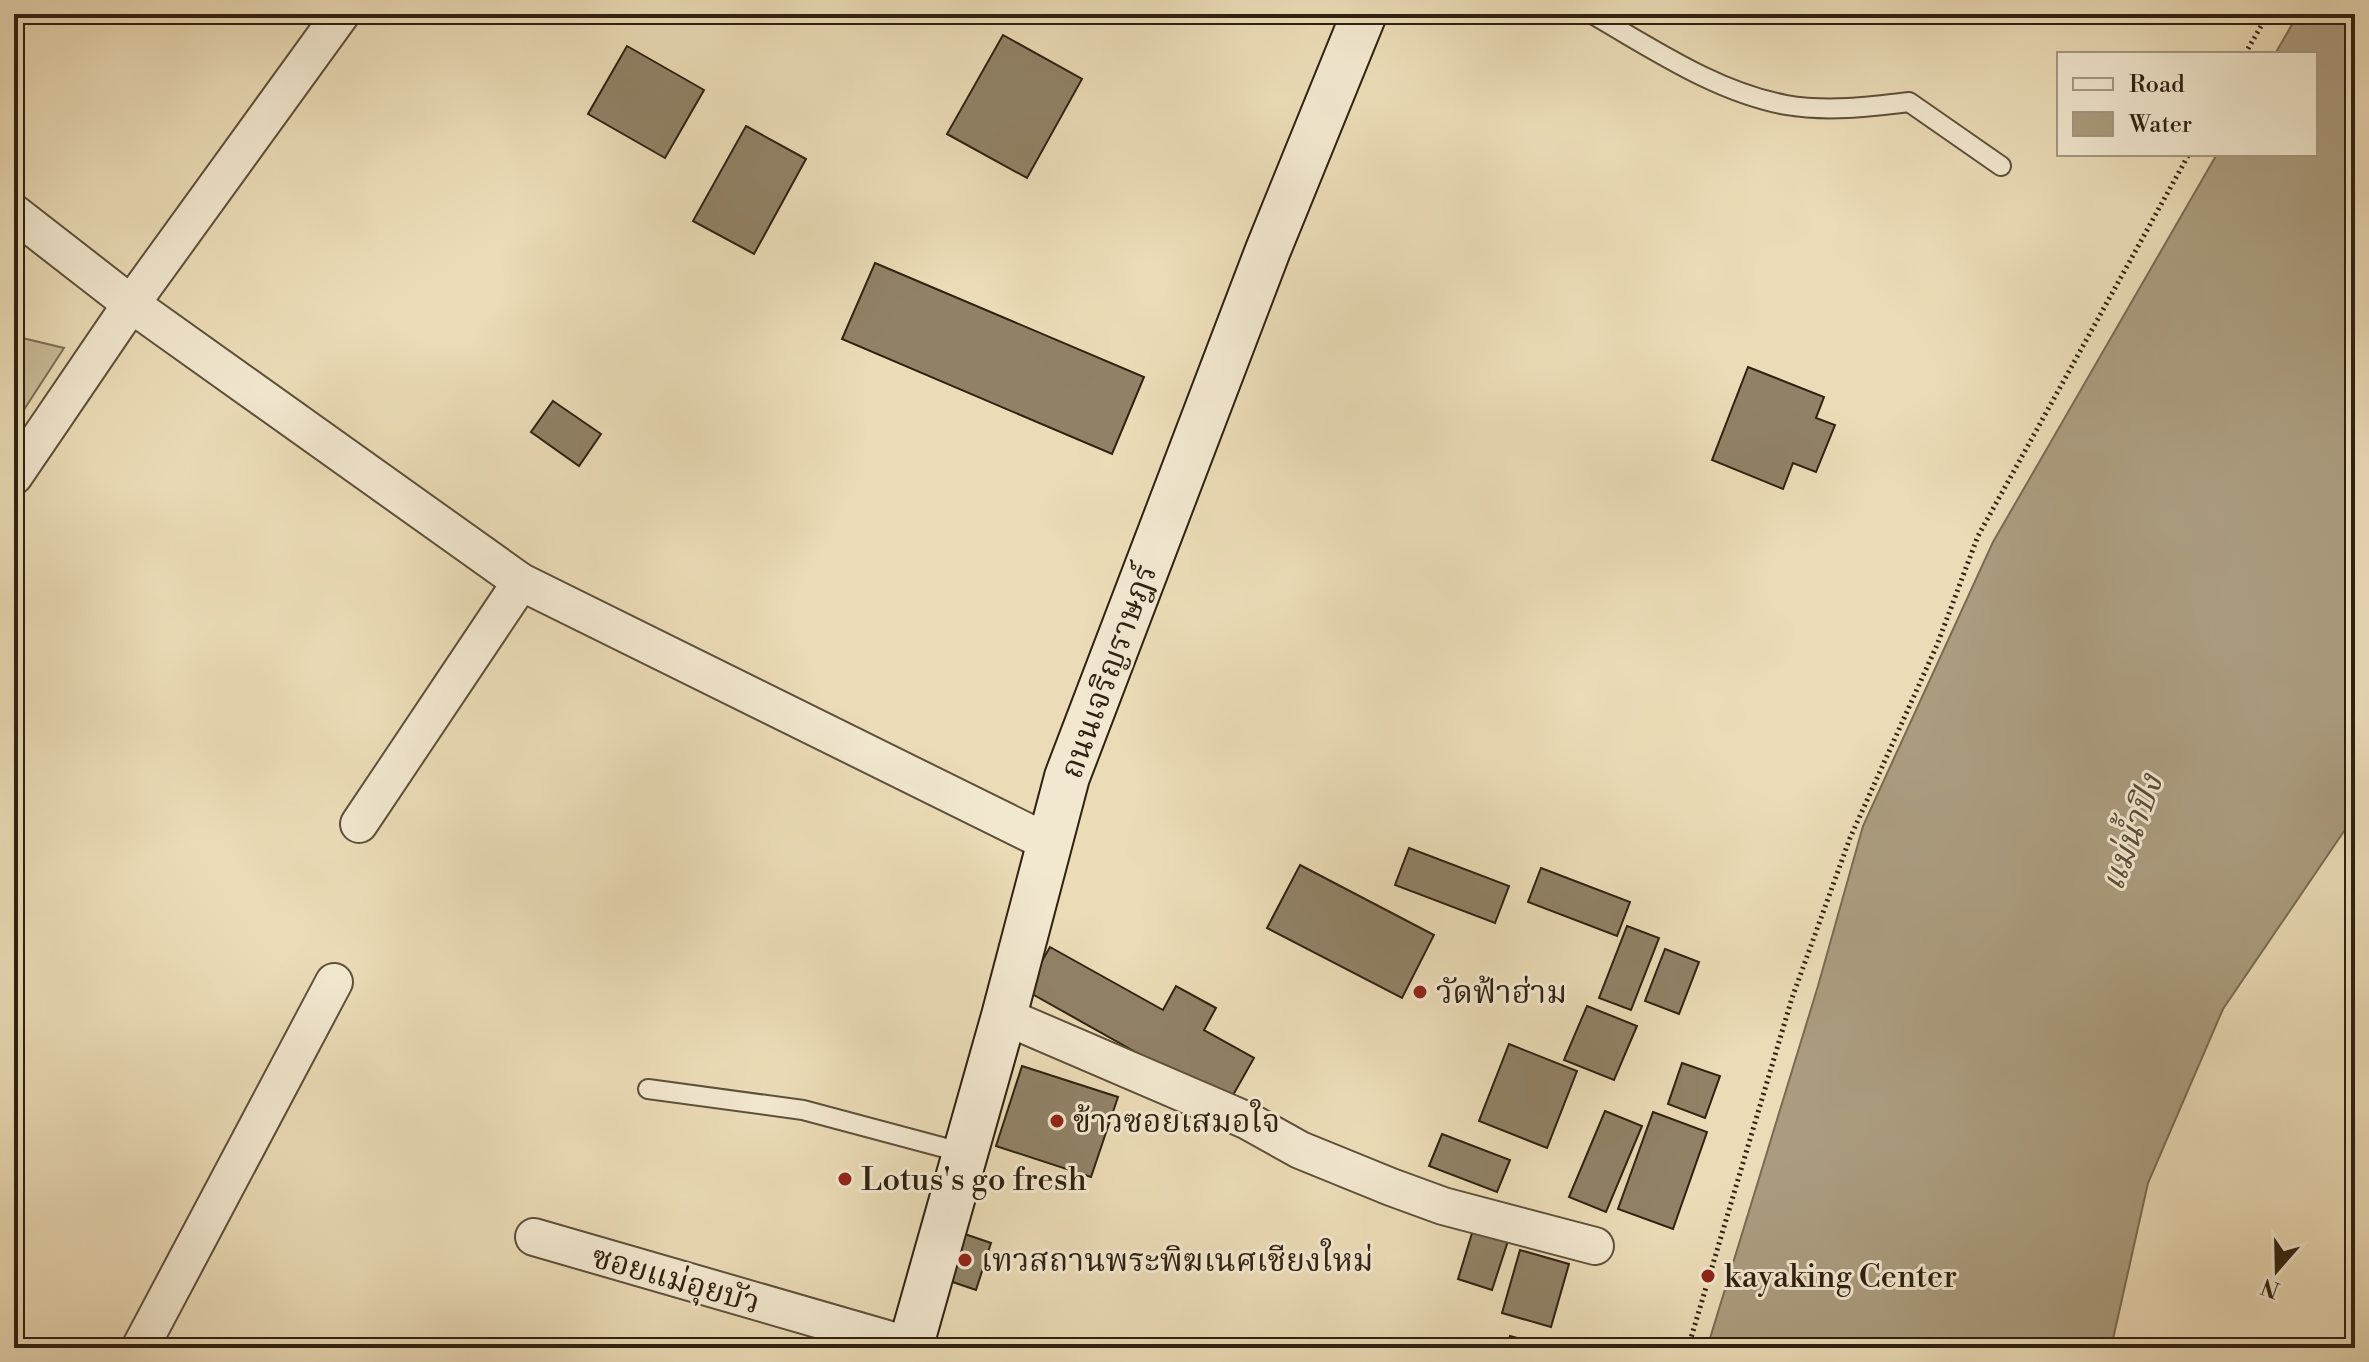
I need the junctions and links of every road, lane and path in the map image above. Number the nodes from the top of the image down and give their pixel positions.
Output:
1 (341, 14) edge
2 (1364, 14) edge
3 (1592, 14) edge
4 (2268, 14) edge
5 (2246, 52) edge
6 (2188, 156) edge
7 (2001, 166) dead end
8 (14, 213) edge
9 (131, 304) junction
10 (14, 476) edge
11 (521, 582) junction
12 (359, 824) dead end
13 (1049, 843) junction
14 (334, 982) dead end
15 (1004, 1016) junction
16 (648, 1089) dead end
17 (964, 1153) junction
18 (534, 1237) dead end
19 (1595, 1246) dead end
20 (910, 1347) edge
21 (140, 1348) edge
22 (1688, 1348) edge

1 - 9 street
2 - 13 main road, ถนนเจริญราษฎร์
3 - 7 lane
4 - 5 path
6 - 22 path
8 - 9 street
9 - 10 street
9 - 11 street
11 - 12 street
11 - 13 street
13 - 15 main road, ถนนเจริญราษฎร์
14 - 21 street
15 - 17 main road, ถนนเจริญราษฎร์
15 - 19 street
16 - 17 lane
17 - 20 main road, ถนนเจริญราษฎร์
18 - 20 street, ซอยแม่อุยบัว

